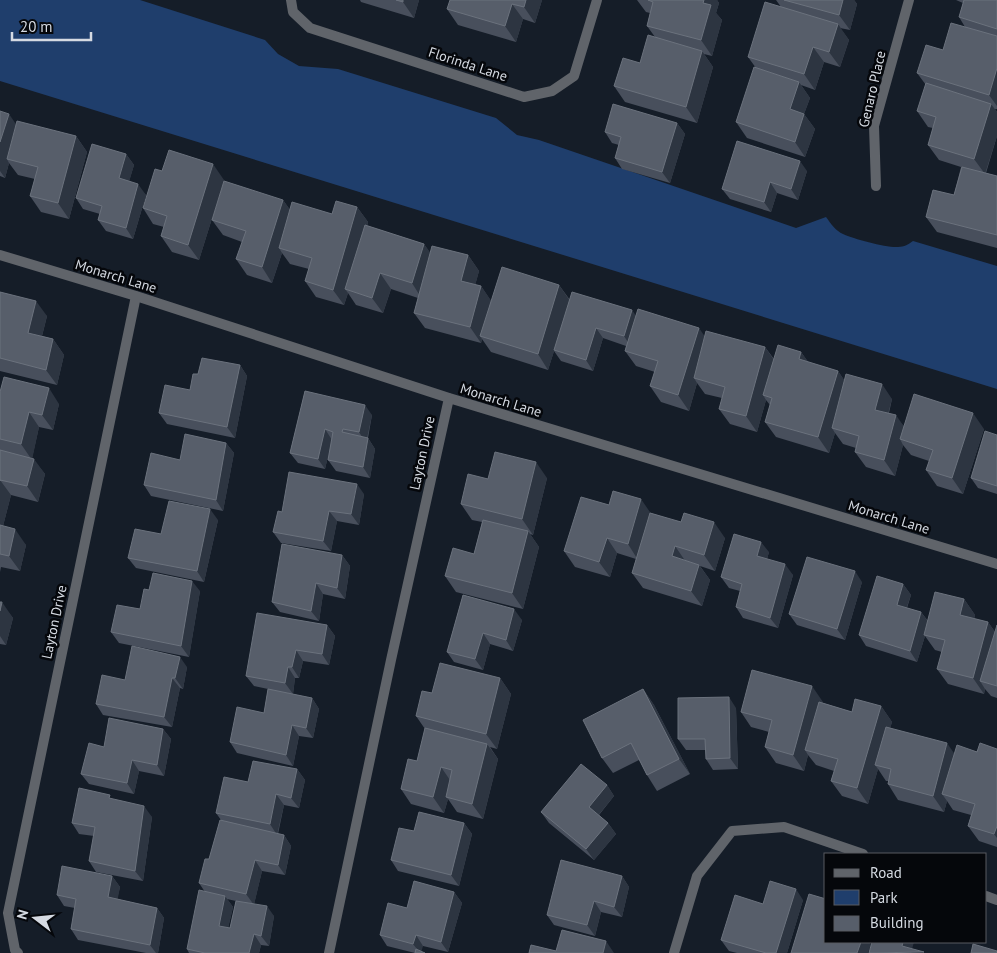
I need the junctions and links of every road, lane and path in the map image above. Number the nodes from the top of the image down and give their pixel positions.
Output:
1 (292, 0) edge
2 (597, 0) edge
3 (909, 0) edge
4 (876, 186) dead end
5 (0, 255) edge
6 (136, 296) junction
7 (449, 398) junction
8 (997, 564) edge
9 (860, 853) edge
10 (18, 953) edge
11 (329, 953) edge
12 (674, 953) edge

1 - 2 street, Florinda Lane
3 - 4 street, Genaro Place
5 - 6 street, Monarch Lane
6 - 7 street, Monarch Lane
6 - 10 street, Layton Drive
7 - 8 street, Monarch Lane
7 - 11 street, Layton Drive
9 - 12 street

